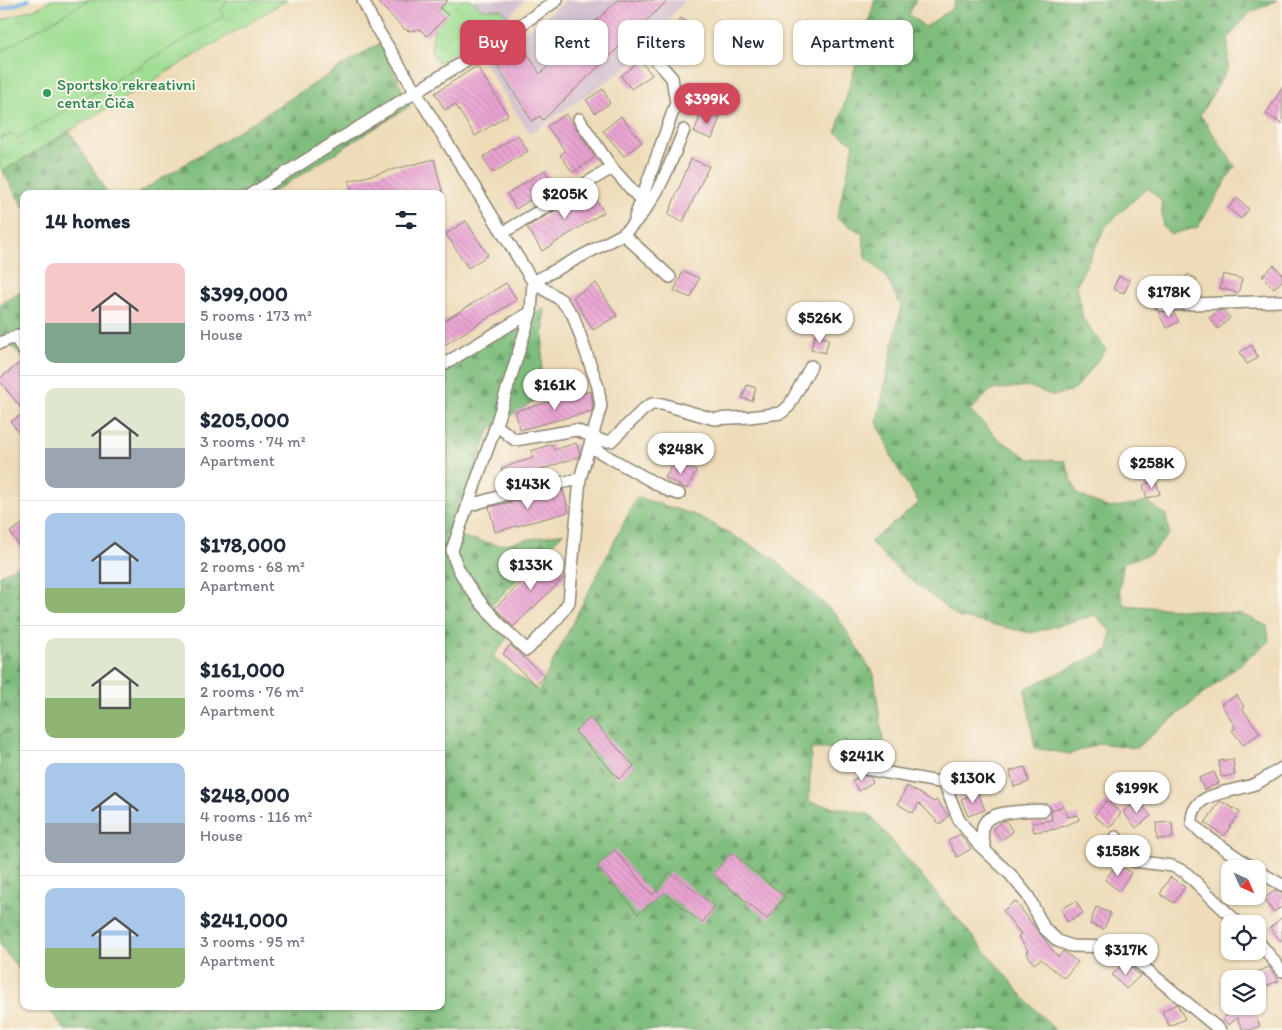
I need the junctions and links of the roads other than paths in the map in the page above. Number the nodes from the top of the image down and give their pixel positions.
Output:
1 (363, 0) edge
2 (557, 0) edge
3 (661, 65) edge
4 (416, 91) junction
5 (579, 119) dead end
6 (684, 130) dead end
7 (612, 168) junction
8 (258, 190) edge
9 (640, 199) junction
10 (628, 230) junction
11 (504, 232) junction
12 (670, 277) dead end
13 (534, 282) junction
14 (1282, 301) edge
15 (1161, 305) dead end
16 (531, 312) junction
17 (19, 335) edge
18 (0, 344) edge
19 (445, 364) edge
20 (811, 366) dead end
21 (496, 425) junction
22 (590, 437) junction
23 (580, 480) junction
24 (679, 494) dead end
25 (467, 506) junction
26 (454, 561) junction
27 (445, 562) edge
28 (861, 768) dead end
29 (1282, 768) edge
30 (1044, 810) dead end
31 (1116, 837) dead end
32 (986, 851) junction
33 (1241, 860) edge
34 (1266, 876) edge
35 (1282, 885) edge
36 (1230, 915) edge
37 (1266, 951) edge
38 (1282, 971) edge
39 (1220, 1030) edge

1 - 4 street
2 - 4 street
3 - 9 street
4 - 8 street
4 - 11 street
5 - 7 street
6 - 10 street
7 - 9 street
7 - 11 street
9 - 10 street
10 - 12 street
10 - 13 street
11 - 13 street
13 - 16 street
13 - 22 street
14 - 15 street
16 - 19 street
16 - 21 street
17 - 18 street
20 - 22 street
21 - 22 street
21 - 25 street
22 - 23 street
22 - 24 street
23 - 25 street
23 - 26 street
25 - 26 street
26 - 27 street
28 - 32 street
29 - 33 street
30 - 32 street
31 - 36 street
32 - 39 street
34 - 35 street
37 - 38 street

